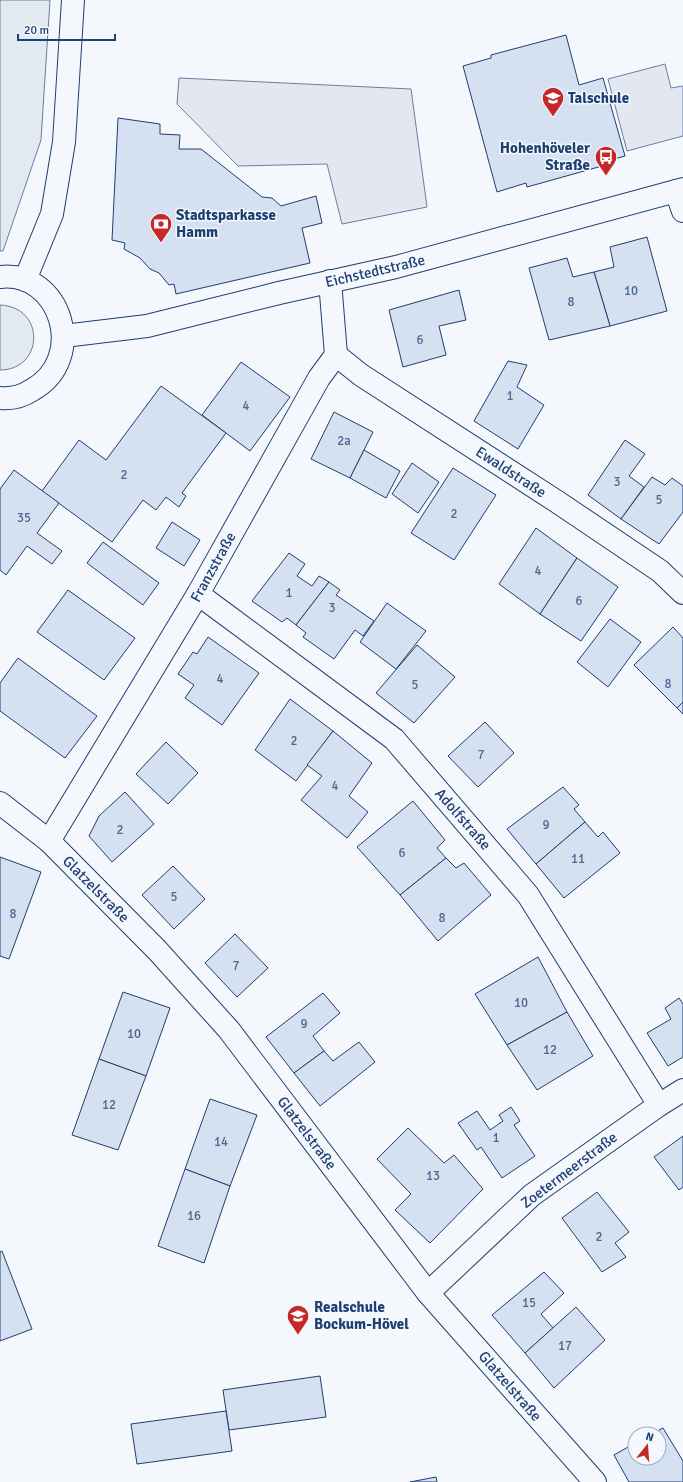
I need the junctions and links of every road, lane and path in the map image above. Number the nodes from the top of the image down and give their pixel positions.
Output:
1 (73, 0) edge
2 (679, 190) edge
3 (683, 211) edge
4 (0, 277) edge
5 (25, 280) junction
6 (330, 281) junction
7 (64, 336) junction
8 (336, 355) junction
9 (0, 398) edge
10 (683, 593) edge
11 (198, 594) junction
12 (0, 804) edge
13 (49, 842) junction
14 (683, 1090) edge
15 (659, 1105) junction
16 (428, 1293) junction
17 (595, 1482) edge

1 - 5 street
2 - 3 street
2 - 6 street, Eichstedtstraße
4 - 5 street
5 - 7 street
6 - 7 street, Eichstedtstraße
6 - 8 street
7 - 9 street
8 - 10 street, Ewaldstraße
8 - 11 street, Franzstraße
11 - 13 street, Franzstraße
11 - 15 street, Adolfstraße
12 - 13 street, Glatzelstraße
13 - 16 street, Glatzelstraße
14 - 15 street, Zoetermeerstraße
15 - 16 street, Zoetermeerstraße
16 - 17 street, Glatzelstraße

